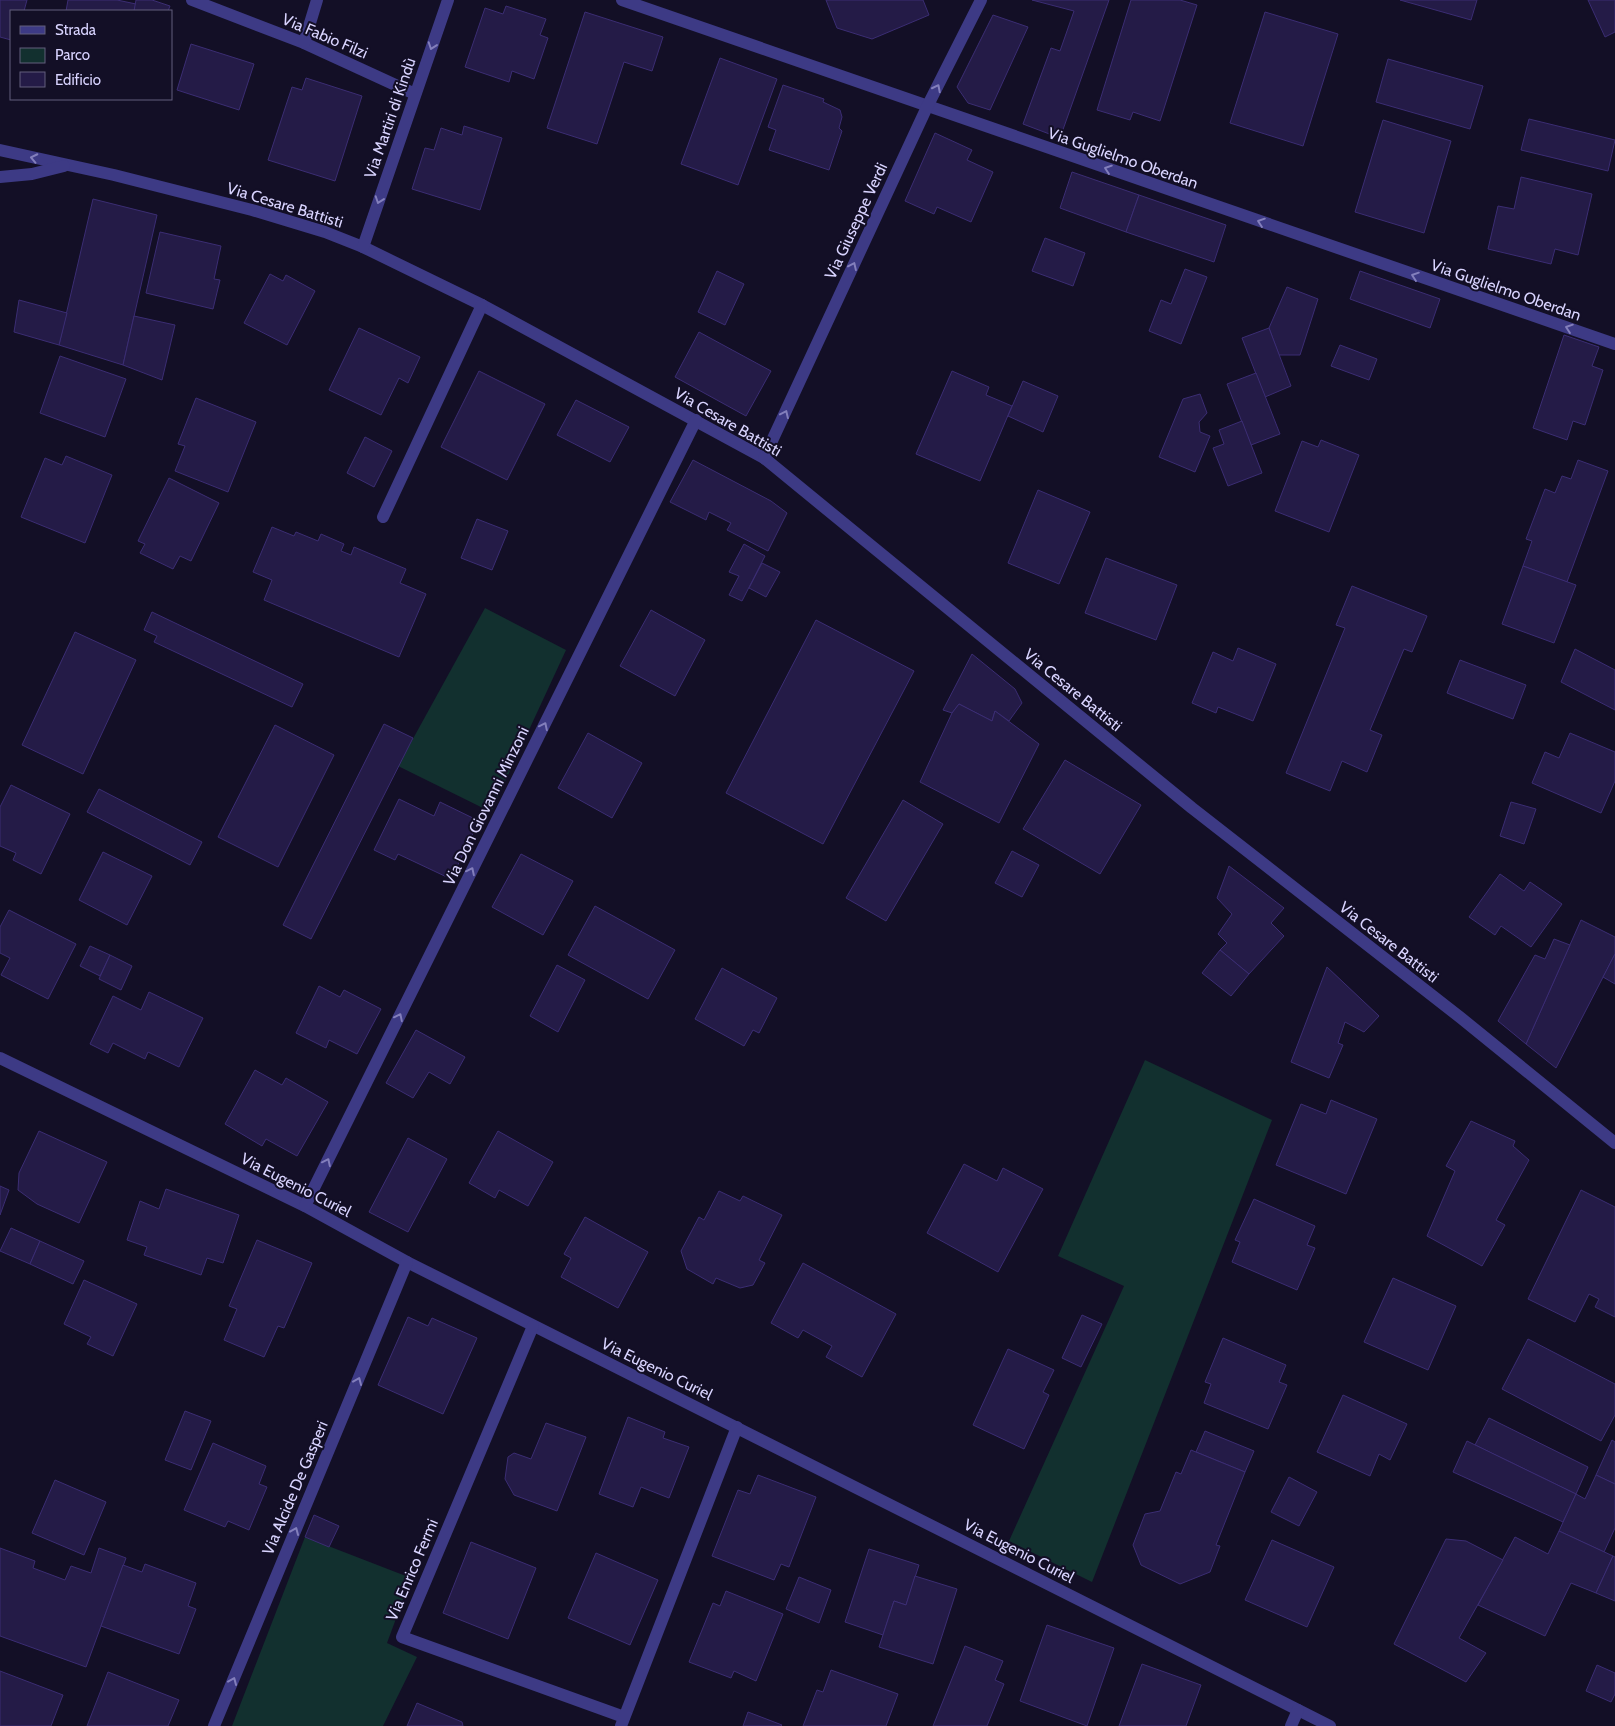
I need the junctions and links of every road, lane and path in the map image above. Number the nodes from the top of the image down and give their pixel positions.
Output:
1 (192, 0) edge
2 (317, 0) edge
3 (448, 0) edge
4 (622, 0) edge
5 (981, 0) edge
6 (304, 43) junction
7 (415, 94) junction
8 (927, 107) junction
9 (0, 150) edge
10 (68, 165) junction
11 (0, 177) edge
12 (363, 247) junction
13 (482, 305) junction
14 (1615, 344) edge
15 (696, 420) junction
16 (764, 458) junction
17 (383, 517) dead end
18 (0, 1058) edge
19 (1615, 1143) edge
20 (305, 1206) junction
21 (407, 1262) junction
22 (533, 1326) junction
23 (737, 1427) junction
24 (1298, 1710) junction
25 (622, 1722) edge
26 (214, 1726) edge
27 (1292, 1726) edge
28 (1330, 1726) edge

1 - 6 street, Via Fabio Filzi
2 - 6 street
3 -> 7 street, Via Martiri di Kindù
4 - 8 street, Via Guglielmo Oberdan
8 -> 5 street, Via Giuseppe Verdi
6 - 7 street, Via Fabio Filzi
7 -> 12 street, Via Martiri di Kindù
14 -> 8 street, Via Guglielmo Oberdan
16 -> 8 street, Via Giuseppe Verdi
10 -> 9 street, Via Cesare Battisti
10 - 11 street, Via Cesare Battisti
10 - 12 street, Via Cesare Battisti
12 - 13 street, Via Cesare Battisti
13 - 15 street, Via Cesare Battisti
13 - 17 street
15 - 16 street, Via Cesare Battisti
20 -> 15 street, Via Don Giovanni Minzoni
16 - 19 street, Via Cesare Battisti
18 - 20 street, Via Eugenio Curiel
20 - 21 street, Via Eugenio Curiel
21 - 22 street, Via Eugenio Curiel
26 -> 21 street, Via Alcide De Gasperi
22 - 23 street, Via Eugenio Curiel
22 - 25 street, Via Enrico Fermi
23 - 24 street, Via Eugenio Curiel
23 - 25 street, Via Enrico Fermi
24 - 27 street
24 - 28 street, Via Eugenio Curiel

